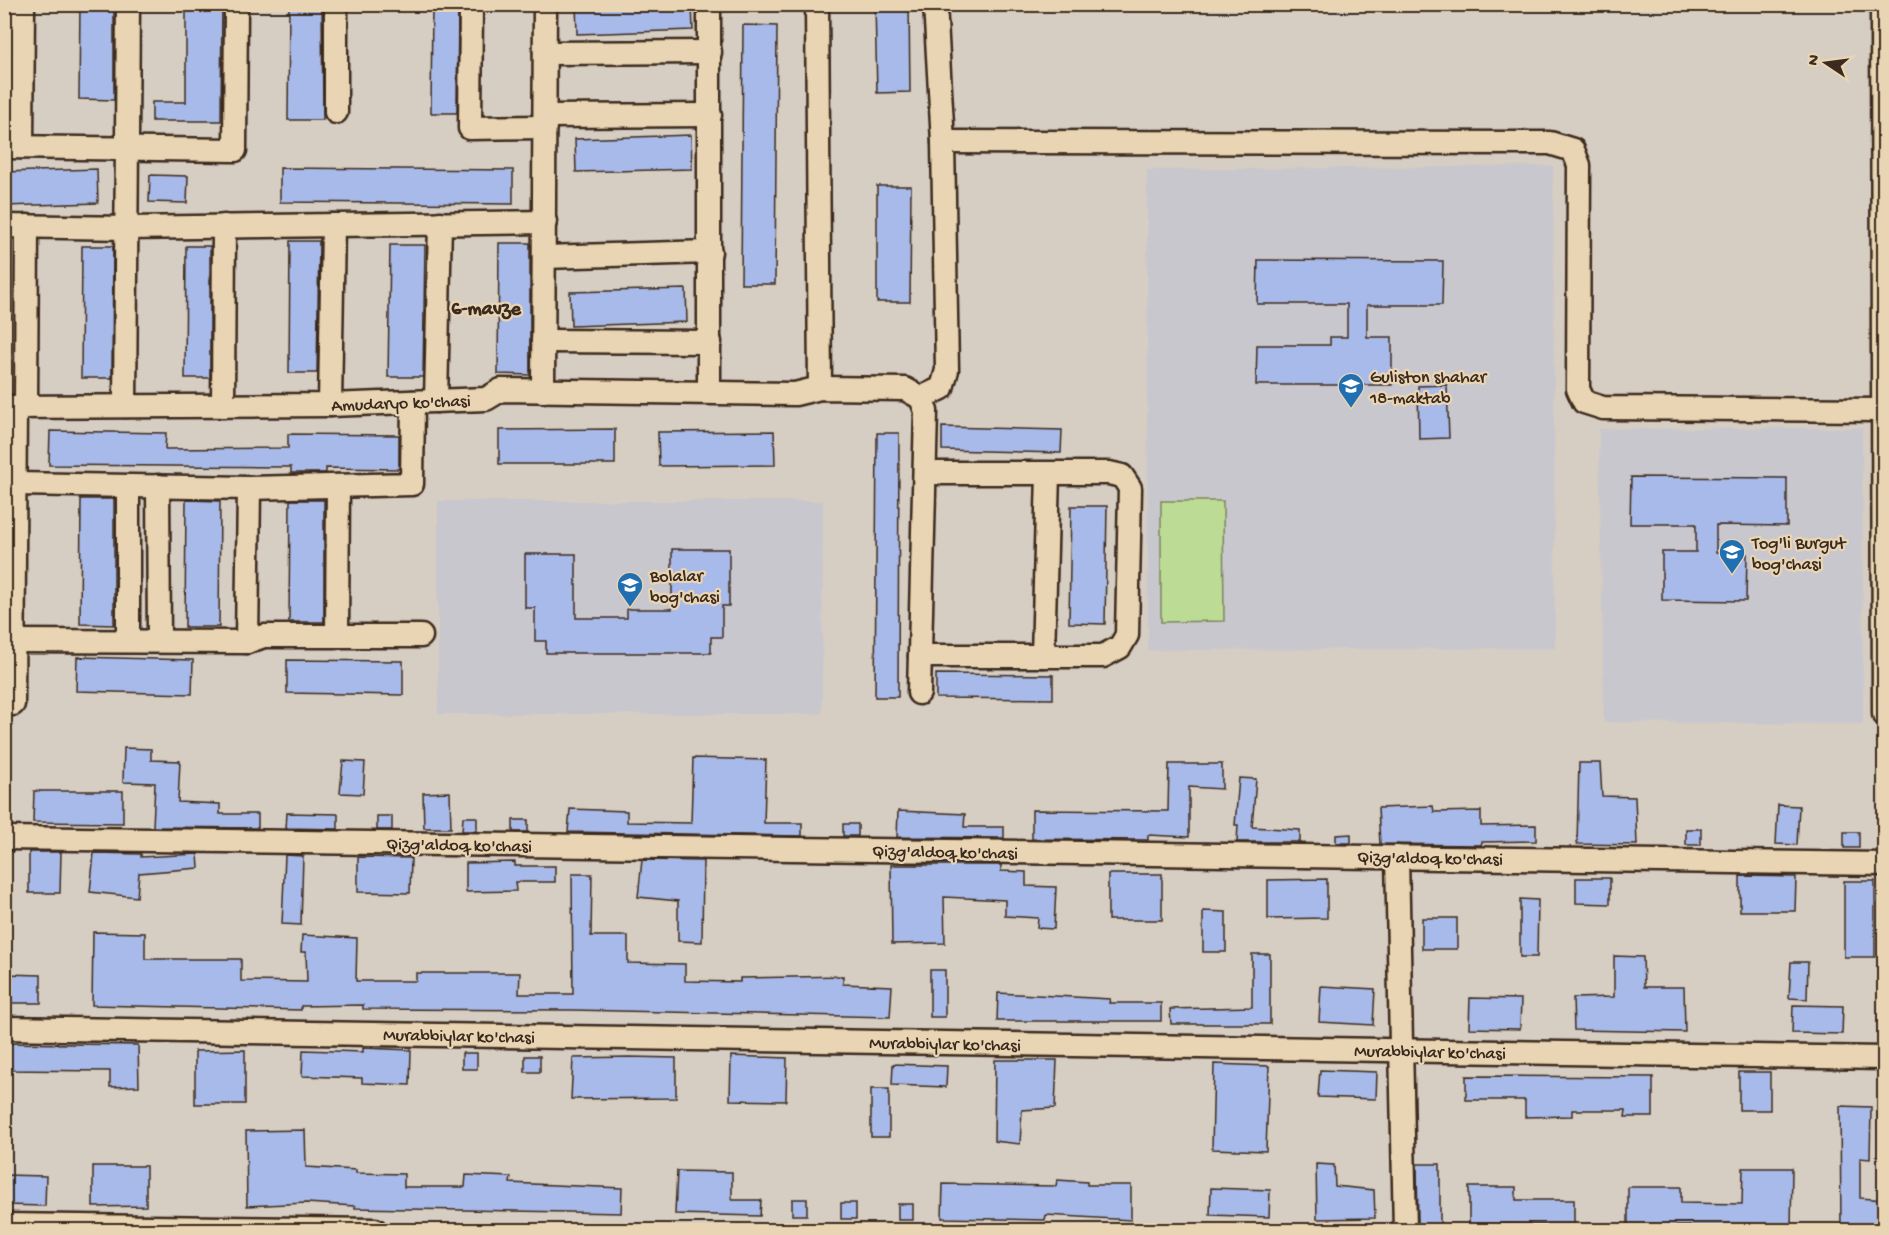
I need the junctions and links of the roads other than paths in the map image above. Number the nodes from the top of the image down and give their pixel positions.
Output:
1 (23, 4) edge
2 (128, 4) edge
3 (236, 4) edge
4 (336, 4) edge
5 (471, 4) edge
6 (545, 4) edge
7 (709, 4) edge
8 (817, 4) edge
9 (935, 4) edge
10 (1882, 4) edge
11 (710, 52) junction
12 (545, 53) junction
13 (336, 112) dead end
14 (710, 115) junction
15 (545, 122) junction
16 (943, 142) junction
17 (13, 147) edge
18 (126, 148) junction
19 (544, 222) junction
20 (440, 224) junction
21 (333, 225) junction
22 (4, 226) edge
23 (27, 226) junction
24 (224, 226) junction
25 (128, 228) junction
26 (710, 252) junction
27 (544, 257) junction
28 (543, 342) junction
29 (710, 342) junction
30 (820, 388) junction
31 (543, 391) junction
32 (710, 392) junction
33 (921, 398) junction
34 (436, 401) junction
35 (413, 402) junction
36 (330, 405) junction
37 (125, 406) junction
38 (223, 406) junction
39 (15, 407) edge
40 (1883, 410) junction
41 (924, 473) junction
42 (1048, 474) junction
43 (15, 484) junction
44 (158, 486) junction
45 (338, 486) junction
46 (128, 487) junction
47 (249, 488) junction
48 (337, 635) junction
49 (422, 636) dead end
50 (14, 640) junction
51 (128, 640) junction
52 (159, 641) junction
53 (248, 642) junction
54 (920, 656) junction
55 (1043, 656) junction
56 (919, 693) dead end
57 (4, 704) edge
58 (1884, 714) edge
59 (4, 838) edge
60 (1397, 857) junction
61 (1884, 864) edge
62 (4, 1028) edge
63 (1402, 1050) junction
64 (1884, 1058) edge
65 (4, 1225) edge
66 (375, 1230) edge
67 (1405, 1230) edge

1 - 17 street
2 - 18 street
3 - 18 street
4 - 13 street
5 - 15 street
6 - 12 street
7 - 11 street
8 - 30 street
9 - 16 street
10 - 40 street
11 - 12 street
11 - 14 street
12 - 15 street
14 - 15 street
14 - 26 street
15 - 19 street
16 - 33 street
16 - 40 street
17 - 18 street
18 - 25 street
19 - 20 street
19 - 27 street
20 - 21 street
20 - 34 street
21 - 24 street
21 - 36 street
22 - 23 street
23 - 25 street
23 - 39 street
24 - 25 street
24 - 38 street
25 - 37 street
26 - 27 street
26 - 29 street
27 - 28 street
28 - 29 street
28 - 31 street
29 - 32 street
30 - 32 street, Amudaryo ko'chasi
30 - 33 street, Amudaryo ko'chasi
31 - 32 street, Amudaryo ko'chasi
31 - 34 street, Amudaryo ko'chasi
33 - 41 street
34 - 35 street, Amudaryo ko'chasi
35 - 36 street, Amudaryo ko'chasi
35 - 45 street
36 - 38 street, Amudaryo ko'chasi
37 - 38 street, Amudaryo ko'chasi
37 - 39 street, Amudaryo ko'chasi
39 - 43 street
40 - 58 street
41 - 42 street
41 - 54 street
42 - 55 street
42 - 55 street
43 - 46 street
43 - 50 street
44 - 46 street
44 - 47 street
44 - 52 street
45 - 47 street
45 - 48 street
46 - 51 street
47 - 53 street
48 - 49 street
48 - 53 street
50 - 51 street
50 - 57 street
51 - 52 street
52 - 53 street
54 - 55 street
54 - 56 street
59 - 60 street, Qizg'aldoq ko'chasi
60 - 61 street, Qizg'aldoq ko'chasi
60 - 63 street
62 - 63 street, Murabbiylar ko'chasi
63 - 64 street, Murabbiylar ko'chasi
63 - 67 street
65 - 66 street

